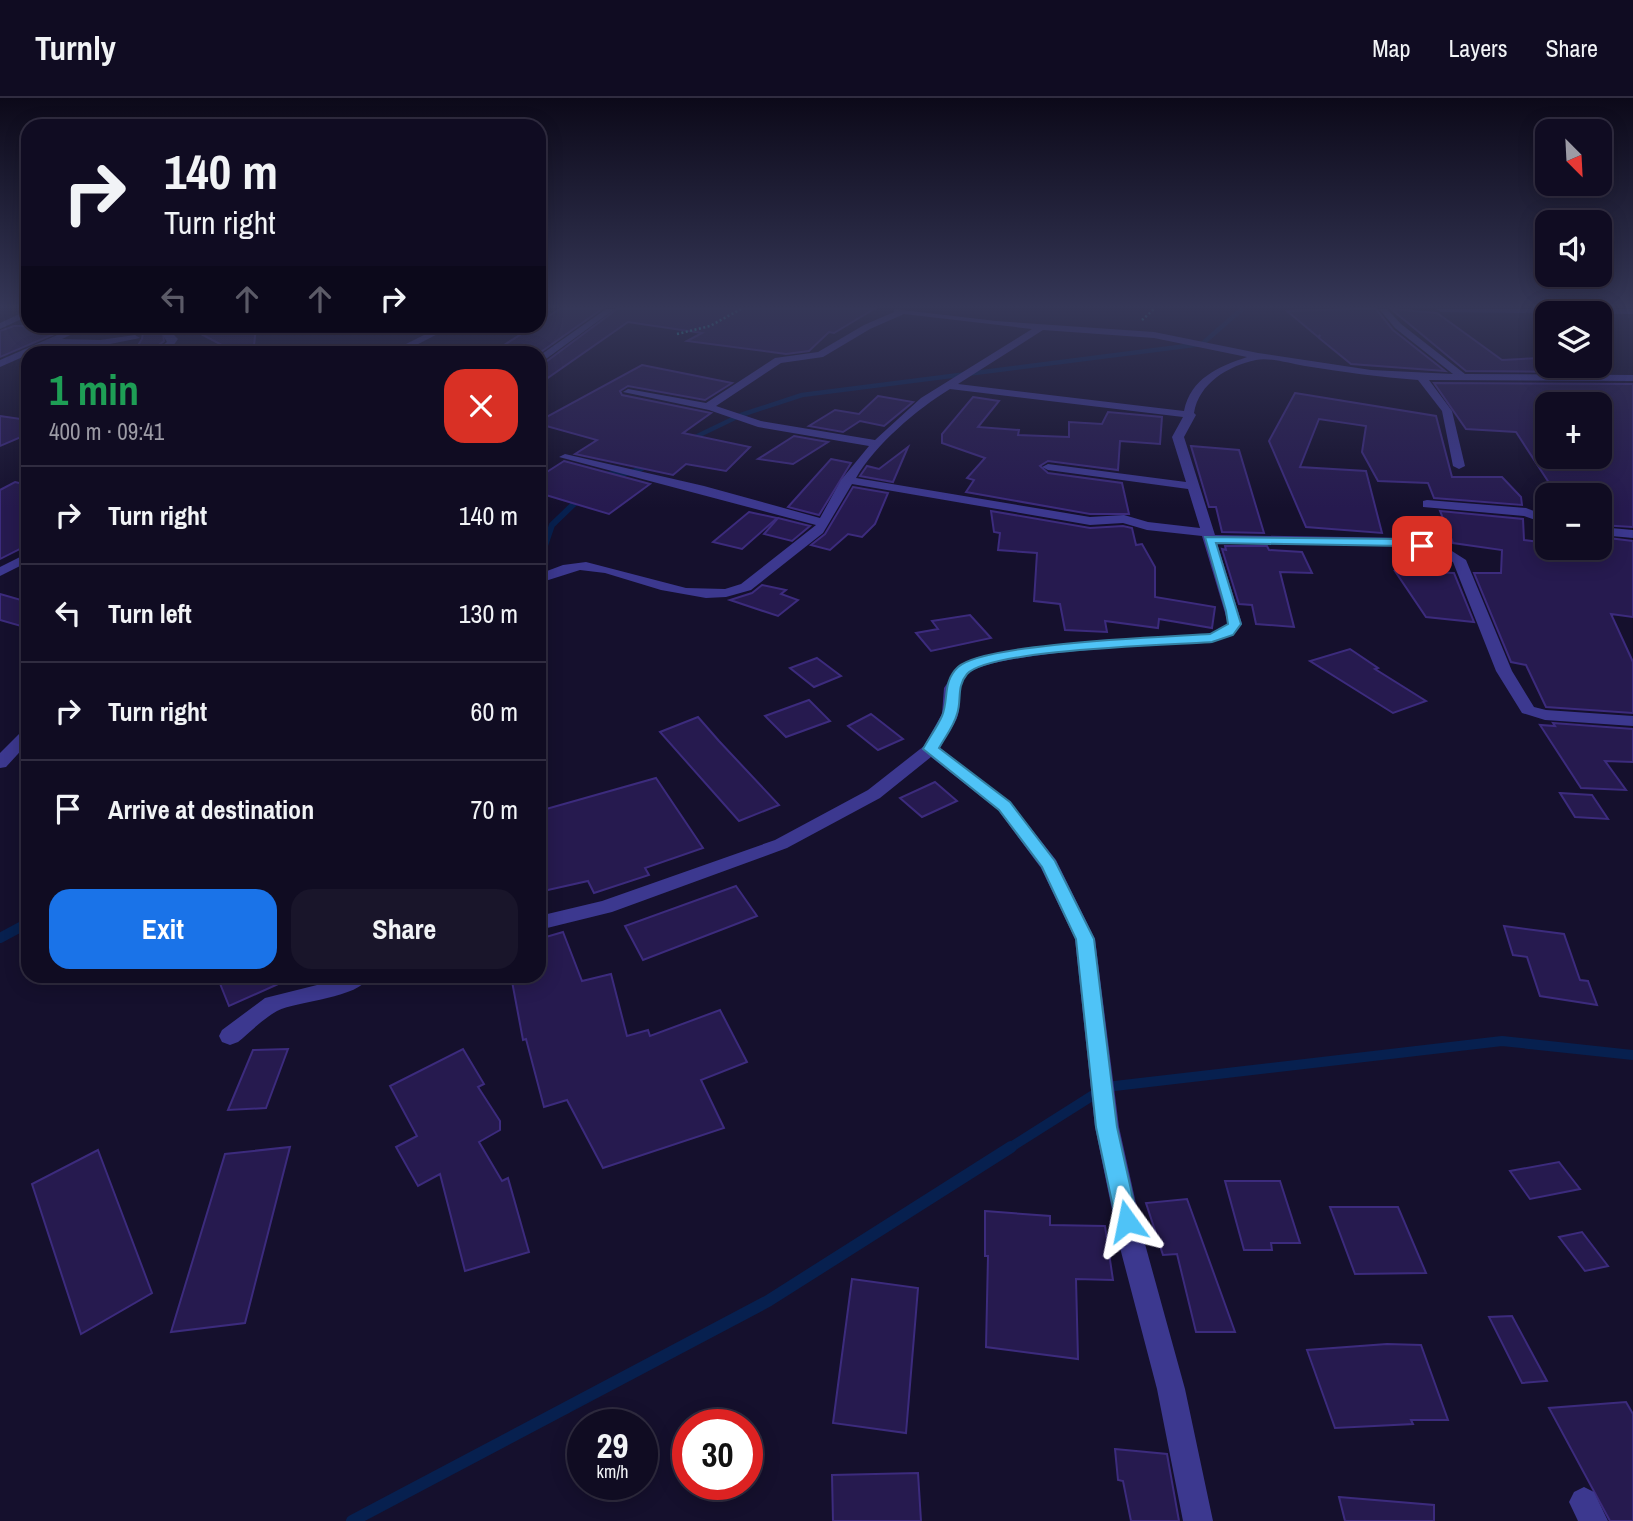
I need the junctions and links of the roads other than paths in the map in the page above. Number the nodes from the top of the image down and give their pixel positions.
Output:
1 (755, 375) edge
2 (965, 375) edge
3 (1214, 375) edge
4 (1409, 375) edge
5 (1421, 377) junction
6 (1463, 377) joint
7 (1633, 378) edge
8 (948, 386) junction
9 (628, 392) dead end
10 (707, 407) junction
11 (1191, 415) junction
12 (877, 444) junction
13 (565, 457) dead end
14 (1459, 466) dead end
15 (1048, 467) dead end
16 (847, 480) junction
17 (1193, 486) junction
18 (1427, 504) dead end
19 (1535, 515) edge
20 (823, 523) junction
21 (1612, 532) edge
22 (1633, 534) edge
23 (1208, 536) junction
24 (21, 561) edge
25 (0, 572) edge
26 (546, 576) edge
27 (1633, 721) edge
28 (21, 741) edge
29 (931, 749) junction
30 (0, 763) edge
31 (546, 921) edge
32 (345, 983) edge
33 (230, 1036) dead end
34 (1198, 1521) edge

1 - 10 street
2 - 8 street
3 - 11 street
4 - 5 street
5 - 6 street
5 - 14 street
6 - 7 street
8 - 11 street
8 - 12 street
9 - 10 street
10 - 12 street
11 - 17 street
12 - 16 street
13 - 20 street
15 - 17 street
16 - 20 street
16 - 23 street
17 - 23 street
18 - 19 street
20 - 26 street
21 - 22 street
23 - 27 street
23 - 29 street
24 - 25 street
28 - 30 street
29 - 31 street
29 - 34 street
32 - 33 street

